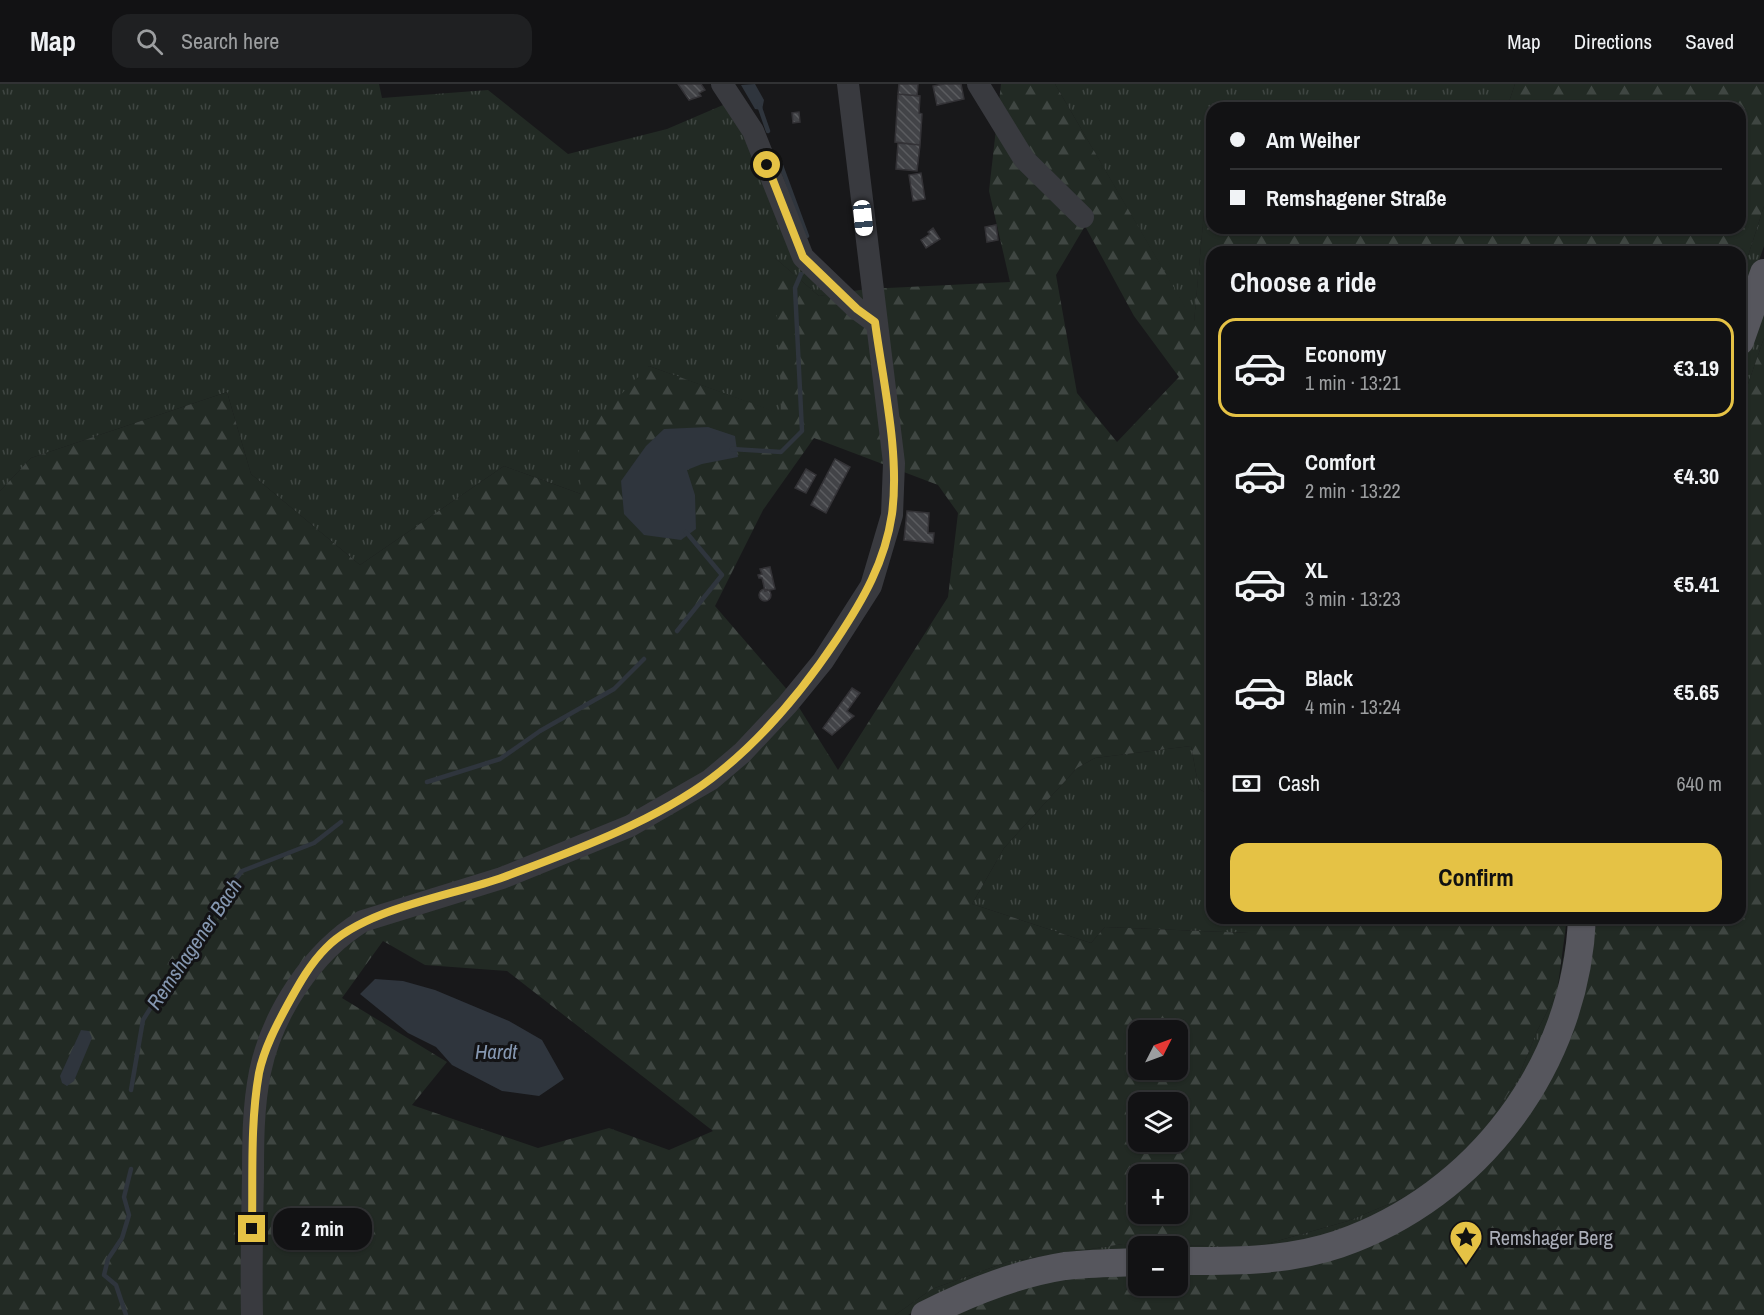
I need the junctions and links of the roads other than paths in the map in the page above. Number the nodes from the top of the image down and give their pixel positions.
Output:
1 (722, 84) edge
2 (848, 84) edge
3 (978, 84) edge
4 (1083, 217) dead end
5 (1764, 273) edge
6 (875, 322) junction
7 (1746, 324) edge
8 (1581, 924) edge
9 (1188, 1261) edge
10 (1128, 1263) edge
11 (252, 1315) edge
12 (926, 1315) edge

1 - 6 street
2 - 6 street
3 - 4 street
5 - 7 main road
6 - 11 street
8 - 9 main road
10 - 12 main road

